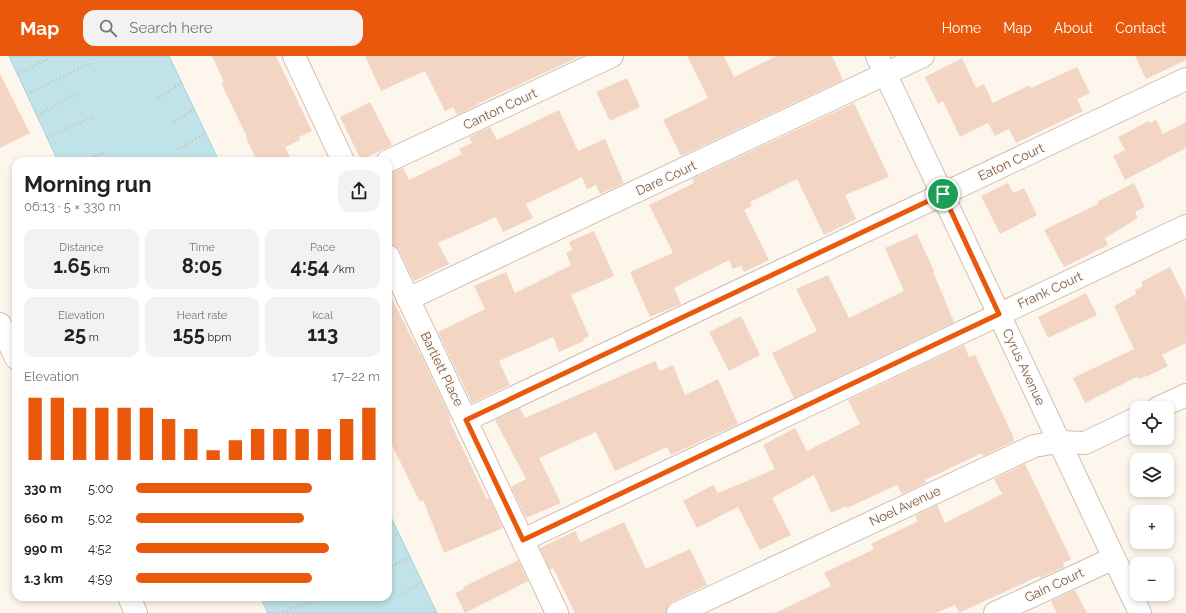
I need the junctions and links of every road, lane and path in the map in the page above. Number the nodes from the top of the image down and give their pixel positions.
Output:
1 (53, 56) edge
2 (295, 56) edge
3 (612, 56) edge
4 (923, 56) edge
5 (89, 64) dead end
6 (881, 65) edge
7 (18, 74) dead end
8 (1186, 79) edge
9 (182, 83) dead end
10 (79, 92) dead end
11 (27, 94) dead end
12 (158, 98) dead end
13 (194, 109) dead end
14 (37, 116) dead end
15 (93, 117) dead end
16 (174, 122) dead end
17 (206, 133) dead end
18 (47, 137) dead end
19 (178, 149) dead end
20 (106, 152) dead end
21 (94, 157) edge
22 (341, 157) edge
23 (392, 160) edge
24 (943, 194) junction
25 (1186, 226) edge
26 (392, 265) edge
27 (408, 299) junction
28 (999, 314) junction
29 (0, 324) edge
30 (12, 350) edge
31 (1186, 395) edge
32 (1173, 401) edge
33 (466, 420) junction
34 (1130, 421) edge
35 (1058, 442) junction
36 (398, 533) dead end
37 (392, 536) edge
38 (523, 540) junction
39 (410, 557) dead end
40 (1114, 558) junction
41 (392, 566) edge
42 (422, 582) dead end
43 (399, 596) dead end
44 (131, 601) edge
45 (315, 601) dead end
46 (136, 613) edge
47 (279, 613) edge
48 (557, 613) edge
49 (678, 613) edge
50 (995, 613) edge
51 (1140, 613) edge

1 - 7 path
2 - 22 street
3 - 23 street, Canton Court
4 - 6 street, Dare Court
5 - 11 path
6 - 24 street, Cyrus Avenue
6 - 27 street, Dare Court
8 - 24 street, Eaton Court
9 - 12 path
10 - 14 path
13 - 16 path
15 - 18 path
17 - 19 path
20 - 21 path
24 - 28 street, Cyrus Avenue
24 - 33 street, Eaton Court
25 - 28 street, Frank Court
26 - 27 street, Bartlett Place
27 - 33 street, Bartlett Place
28 - 35 street, Cyrus Avenue
28 - 38 street, Frank Court
29 - 30 street
31 - 32 street
33 - 38 street, Bartlett Place
34 - 35 street, Noel Avenue
35 - 40 street, Cyrus Avenue
35 - 49 street, Noel Avenue
36 - 37 path
38 - 48 street, Bartlett Place
39 - 41 path
40 - 50 street, Gain Court
40 - 51 street, Cyrus Avenue
42 - 43 path
44 - 46 street
45 - 47 path

